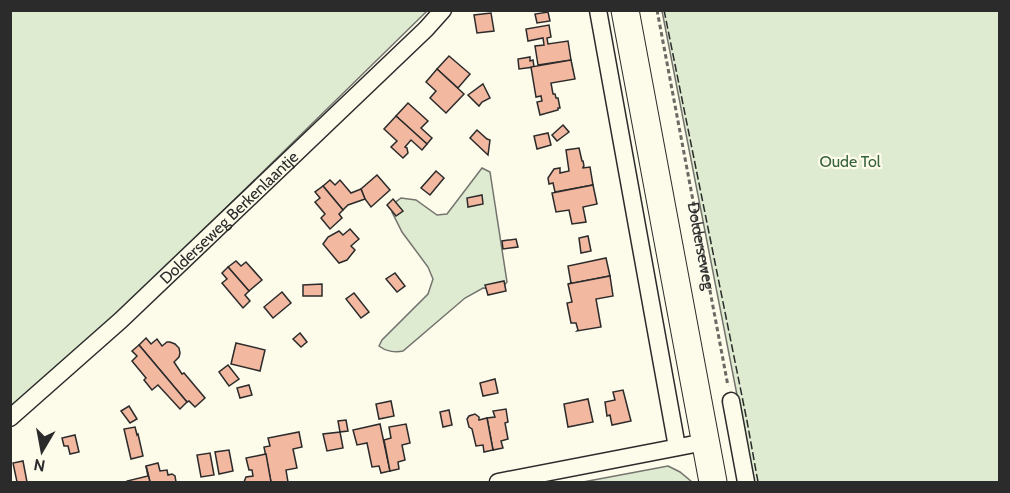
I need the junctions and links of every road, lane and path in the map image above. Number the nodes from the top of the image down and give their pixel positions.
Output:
1 (443, 10) edge
2 (598, 10) edge
3 (625, 10) edge
4 (657, 10) edge
5 (731, 401) joint
6 (10, 418) edge
7 (705, 442) junction
8 (677, 447) junction
9 (498, 483) edge
10 (713, 483) edge
11 (746, 483) edge

1 - 6 street, Dolderseweg Berkenlaantje
2 - 8 street
3 - 7 main road, Dolderseweg
4 - 5 path, Dolderseweg
5 - 11 street
7 - 8 street
7 - 10 main road, Dolderseweg
8 - 9 street

